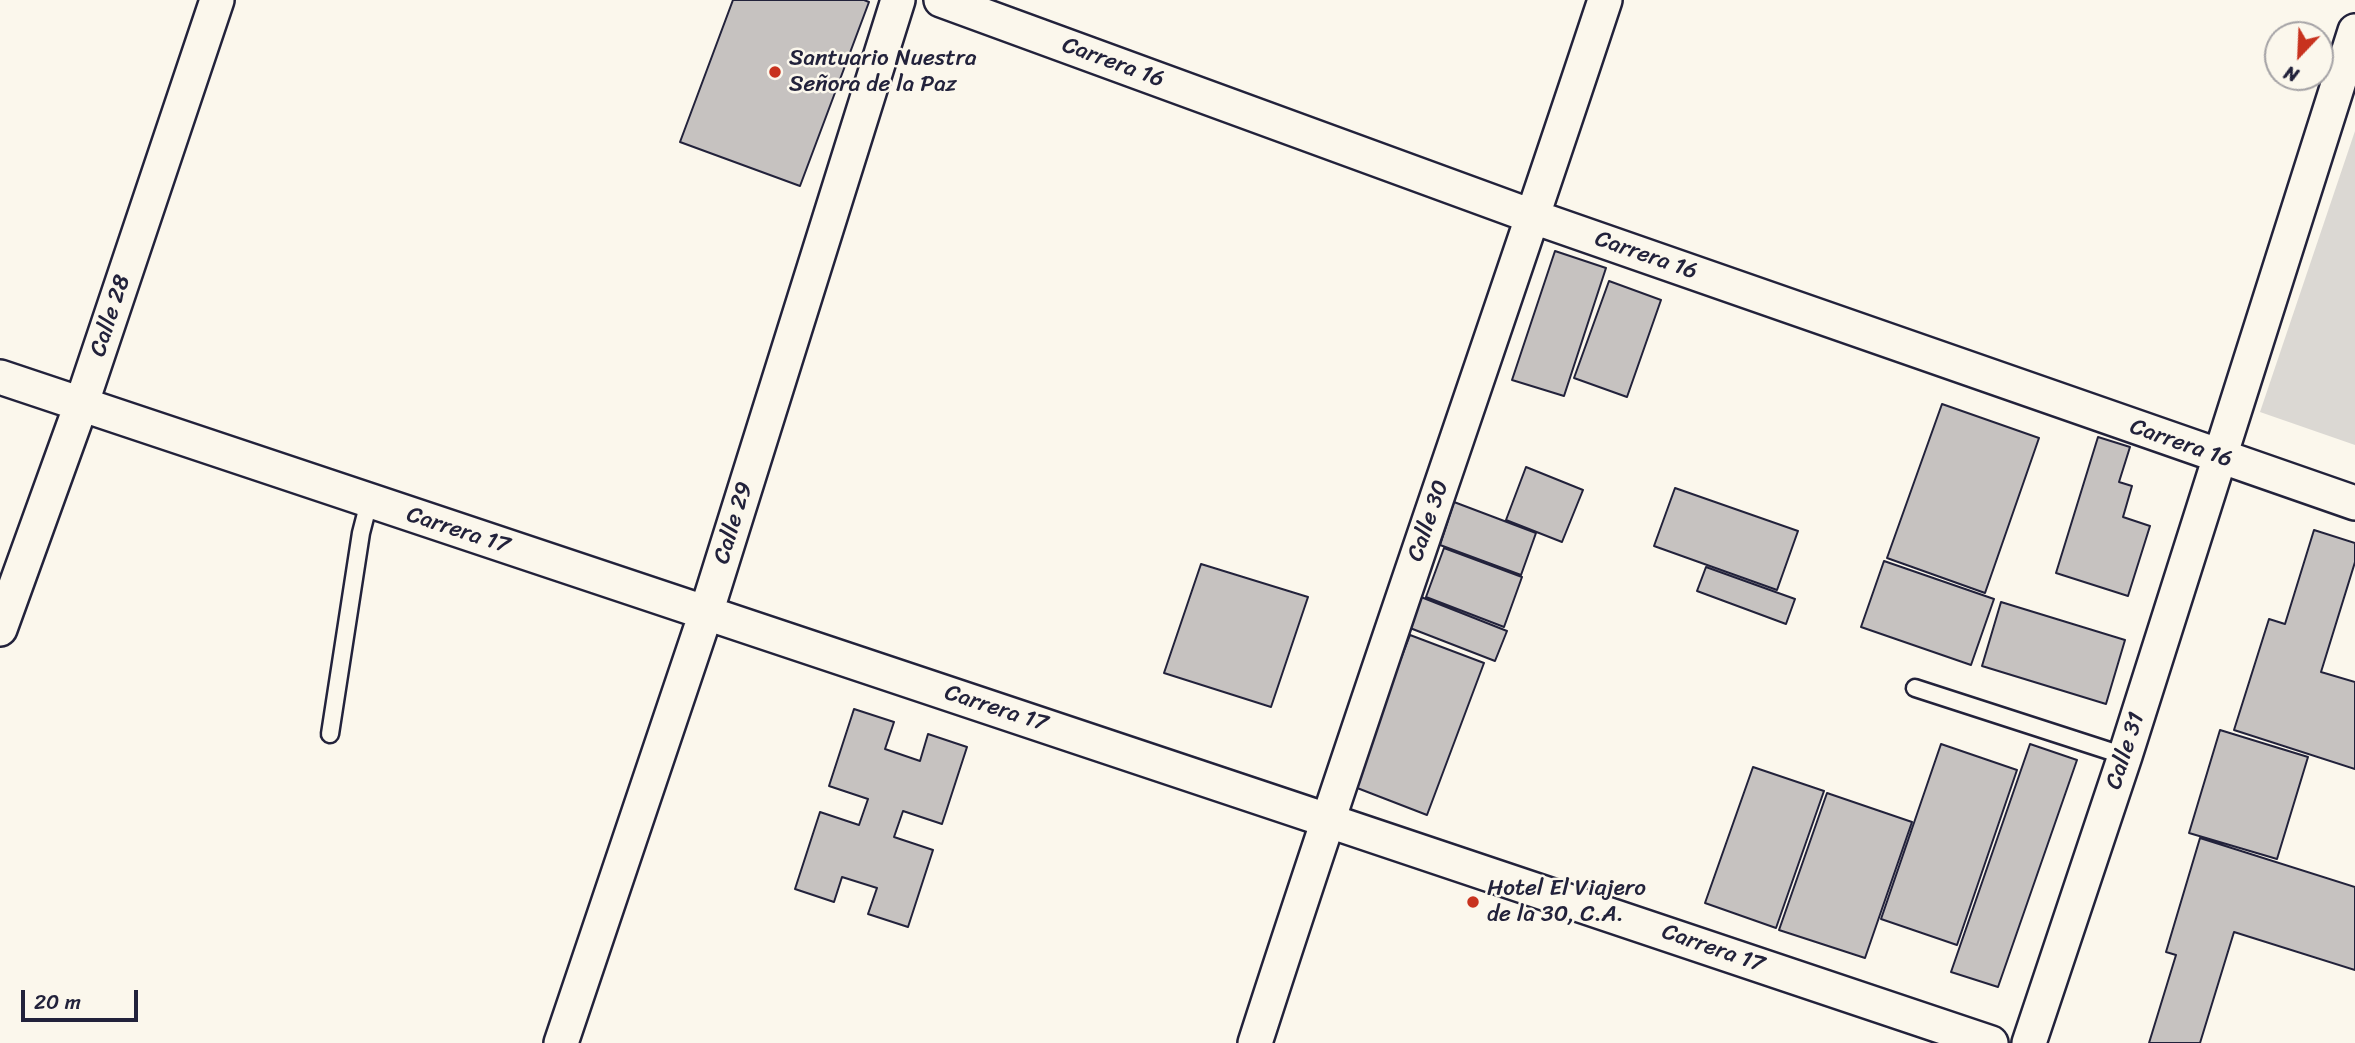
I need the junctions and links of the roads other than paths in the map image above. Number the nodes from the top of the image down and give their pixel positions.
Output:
1 (217, 0) edge
2 (898, 0) edge
3 (941, 0) edge
4 (1605, 0) edge
5 (2355, 31) edge
6 (1534, 216) junction
7 (0, 377) edge
8 (81, 405) junction
9 (2220, 457) junction
10 (369, 502) junction
11 (2355, 503) edge
12 (706, 613) junction
13 (0, 629) edge
14 (1915, 688) dead end
15 (330, 734) dead end
16 (2125, 756) junction
17 (1327, 819) junction
18 (561, 1043) edge
19 (1255, 1043) edge
20 (1992, 1043) edge
21 (2029, 1043) edge

1 - 8 street, Calle 28
2 - 12 street, Calle 29
3 - 6 street, Carrera 16
4 - 6 street, Calle 30
5 - 9 street, Calle 31
6 - 9 street, Carrera 16
6 - 17 street, Calle 30
7 - 8 street, Carrera 17
8 - 10 street, Carrera 17
8 - 13 street, Calle 28
9 - 11 street, Carrera 16
9 - 16 street, Calle 31
10 - 12 street, Carrera 17
10 - 15 lane
12 - 17 street, Carrera 17
12 - 18 street, Calle 29
14 - 16 lane
16 - 21 street, Calle 31
17 - 19 street, Calle 30
17 - 20 street, Carrera 17

